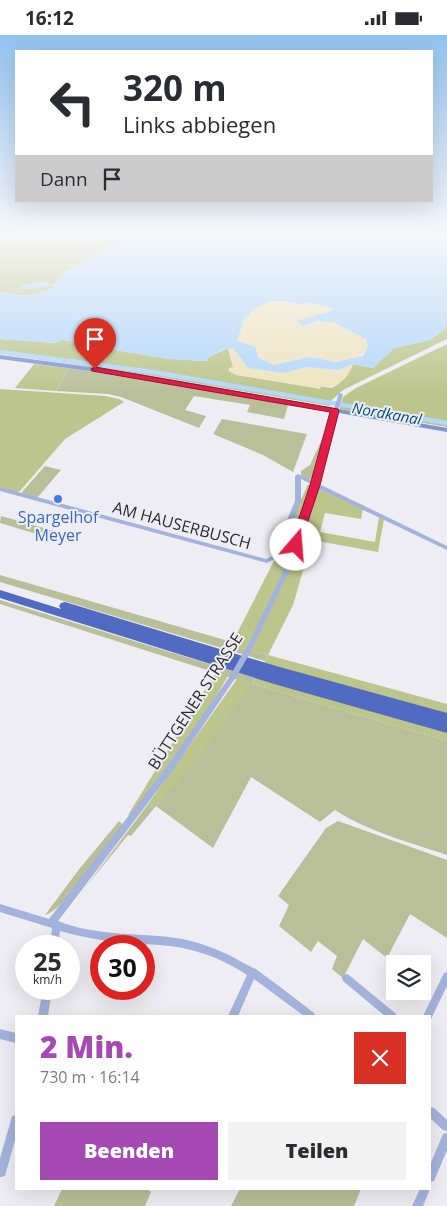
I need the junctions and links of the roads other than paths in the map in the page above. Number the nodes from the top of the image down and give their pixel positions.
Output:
1 (0, 357) edge
2 (341, 394) dead end
3 (335, 410) junction
4 (447, 430) edge
5 (298, 476) joint
6 (315, 485) junction
7 (0, 489) edge
8 (447, 548) edge
9 (0, 587) edge
10 (0, 594) edge
11 (447, 718) edge
12 (447, 727) edge
13 (0, 908) edge
14 (54, 924) junction
15 (54, 935) edge
16 (253, 972) junction
17 (447, 976) edge
18 (346, 978) dead end
19 (45, 1000) edge
20 (43, 1015) edge
21 (233, 1015) edge
22 (310, 1015) edge
23 (391, 1015) edge
24 (428, 1015) edge
25 (0, 1034) edge
26 (15, 1038) edge
27 (431, 1113) edge
28 (15, 1123) edge
29 (447, 1126) edge
30 (447, 1138) edge
31 (1, 1172) edge
32 (431, 1175) edge
33 (425, 1190) edge
34 (417, 1206) edge

1 - 3 main road
2 - 3 street, BÜTTGENER STRASSE
3 - 4 main road
3 - 6 street, BÜTTGENER STRASSE
5 - 6 street
5 - 7 street, AM HAUSERBUSCH
6 - 8 street
6 - 14 street, BÜTTGENER STRASSE, bridge
9 - 11 highway
10 - 12 highway
13 - 14 street
14 - 15 street, BÜTTGENER STRASSE
14 - 16 street
16 - 21 street
16 - 22 street
17 - 24 street
18 - 23 street
19 - 20 street
25 - 26 street
27 - 29 street
28 - 31 street
30 - 32 street
33 - 34 street

